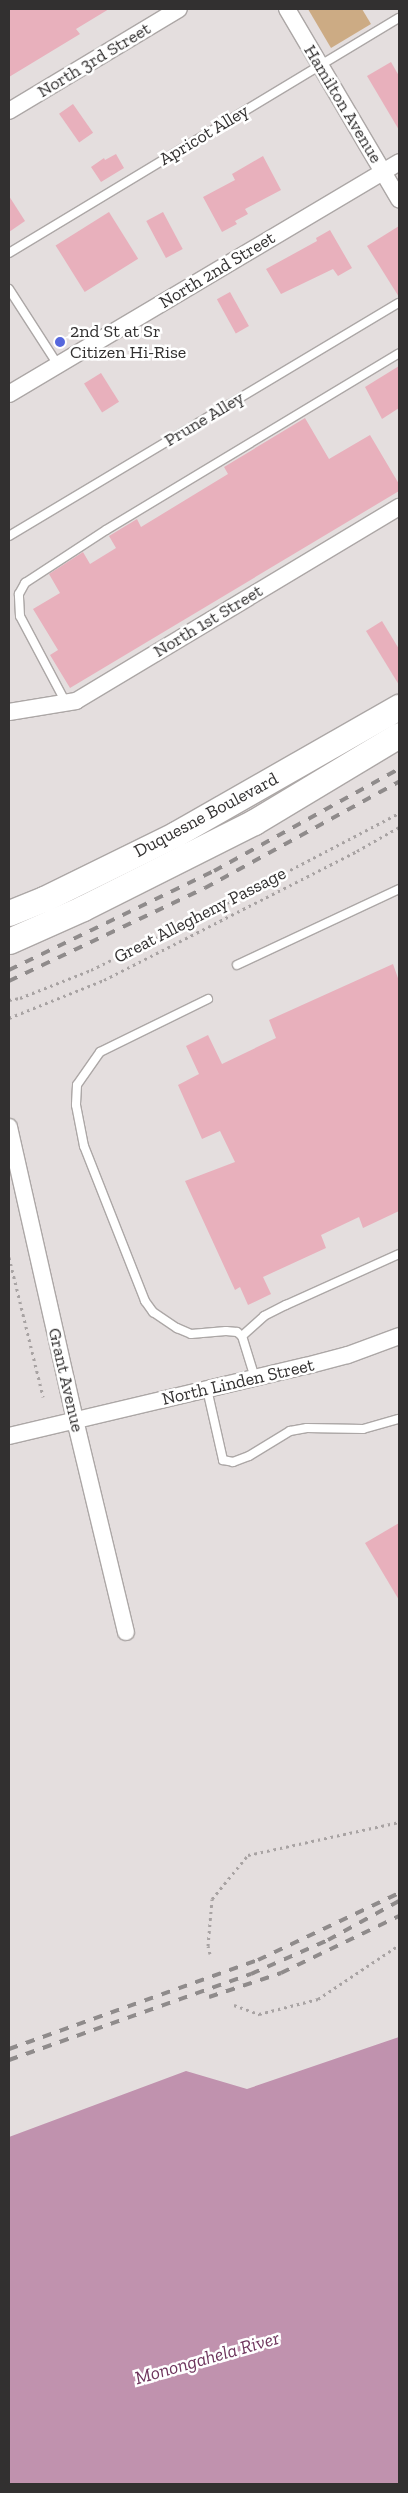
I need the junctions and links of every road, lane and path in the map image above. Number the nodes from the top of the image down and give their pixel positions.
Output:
1 (179, 9) edge
2 (287, 9) edge
3 (399, 18) edge
4 (320, 65) junction
5 (9, 111) edge
6 (399, 162) edge
7 (383, 171) junction
8 (399, 199) edge
9 (9, 253) edge
10 (9, 290) edge
11 (399, 303) edge
12 (399, 354) edge
13 (58, 365) junction
14 (9, 394) edge
15 (399, 507) edge
16 (9, 536) edge
17 (66, 703) junction
18 (399, 707) edge
19 (9, 712) edge
20 (399, 735) edge
21 (399, 814) edge
22 (399, 826) edge
23 (399, 889) edge
24 (9, 913) edge
25 (9, 941) edge
26 (237, 965) dead end
27 (208, 999) dead end
28 (9, 1000) edge
29 (9, 1018) edge
30 (9, 1127) edge
31 (399, 1254) edge
32 (9, 1257) edge
33 (242, 1336) junction
34 (399, 1336) edge
35 (255, 1378) junction
36 (207, 1389) junction
37 (44, 1397) dead end
38 (399, 1419) edge
39 (75, 1420) junction
40 (9, 1436) edge
41 (126, 1632) dead end
42 (399, 1822) edge
43 (399, 1946) edge
44 (210, 1954) dead end
45 (234, 2005) dead end

1 - 5 street, North 3rd Street
2 - 4 street, Hamilton Avenue
3 - 4 lane, Apricot Alley
4 - 7 street, Hamilton Avenue
4 - 9 lane, Apricot Alley
6 - 7 street, North 2nd Street
7 - 8 street, Hamilton Avenue
7 - 13 street, North 2nd Street
10 - 13 lane
11 - 16 lane, Prune Alley
12 - 17 lane
13 - 14 street, North 2nd Street
15 - 17 street, North 1st Street
17 - 19 street, North 1st Street
18 - 24 main road, Duquesne Boulevard
20 - 25 main road, Duquesne Boulevard
21 - 28 path
22 - 29 path, Great Allegheny Passage
23 - 26 lane
27 - 33 lane
30 - 39 street, Grant Avenue
31 - 33 lane
32 - 37 path
33 - 35 lane
34 - 35 street, North Linden Street
35 - 36 street, North Linden Street
36 - 38 lane
36 - 39 street, North Linden Street
39 - 40 street, North Linden Street
39 - 41 street, Grant Avenue
42 - 44 path
43 - 45 path

